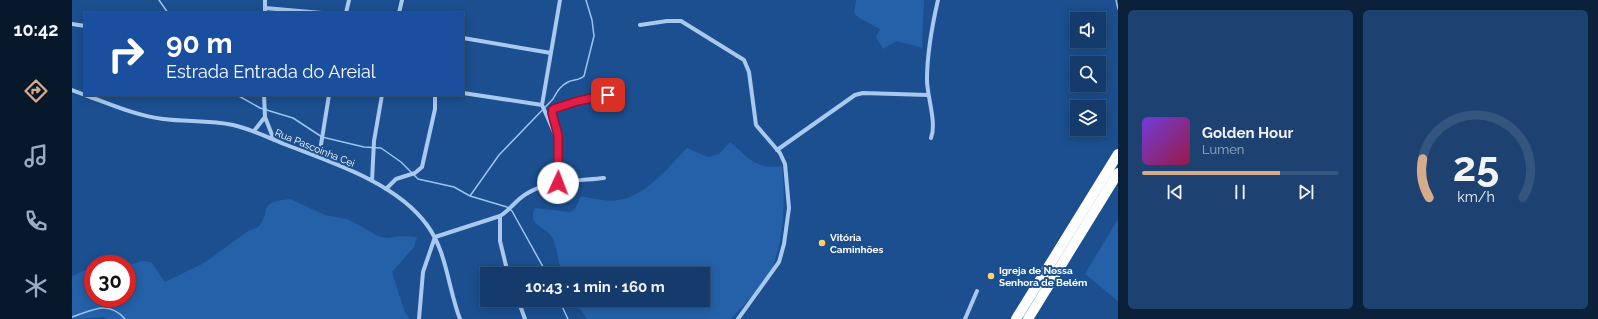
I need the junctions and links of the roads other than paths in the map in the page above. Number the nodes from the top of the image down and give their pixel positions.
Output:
1 (265, 0) edge
2 (349, 0) edge
3 (402, 0) edge
4 (560, 0) edge
5 (938, 0) edge
6 (265, 8) junction
7 (265, 12) edge
8 (311, 12) edge
9 (346, 12) edge
10 (399, 12) edge
11 (72, 24) edge
12 (640, 25) dead end
13 (84, 26) edge
14 (464, 38) edge
15 (551, 53) junction
16 (72, 90) edge
17 (464, 94) edge
18 (928, 94) junction
19 (84, 95) edge
20 (618, 95) dead end
21 (88, 96) edge
22 (264, 96) edge
23 (329, 96) edge
24 (382, 96) edge
25 (435, 96) edge
26 (542, 105) junction
27 (265, 117) junction
28 (254, 132) junction
29 (931, 138) dead end
30 (274, 140) junction
31 (558, 143) junction
32 (777, 150) junction
33 (1118, 154) edge
34 (319, 157) junction
35 (1118, 173) edge
36 (604, 178) dead end
37 (372, 181) junction
38 (558, 183) junction
39 (386, 189) junction
40 (500, 216) junction
41 (435, 237) junction
42 (506, 267) edge
43 (977, 291) dead end
44 (521, 307) edge
45 (419, 319) edge
46 (460, 319) edge
47 (525, 319) edge
48 (738, 319) edge
49 (966, 319) edge
50 (1016, 319) edge
51 (1028, 319) edge

1 - 6 street
2 - 9 street
3 - 10 street
4 - 15 street
5 - 18 street
6 - 7 street
6 - 8 street
11 - 13 street
12 - 32 street
14 - 15 street
15 - 26 street
16 - 19 street, Rua Pascoinha Cei
17 - 26 street
18 - 29 street
18 - 32 street
20 - 31 street
21 - 28 street, Rua Pascoinha Cei
22 - 27 street
23 - 34 street
24 - 37 street
25 - 39 street
26 - 31 street
27 - 28 street
27 - 30 street
28 - 30 street, Rua Pascoinha Cei
30 - 34 street, Rua Pascoinha Cei
31 - 38 street
32 - 48 street
33 - 50 highway
34 - 37 street, Rua Pascoinha Cei
35 - 51 highway
36 - 38 street
37 - 39 street, Rua Pascoinha Cei
38 - 40 street
39 - 41 street, Rua Pascoinha Cei
40 - 41 street
40 - 42 street
41 - 45 street
41 - 46 street, Rua Pascoinha Cei
43 - 49 street
44 - 47 street

